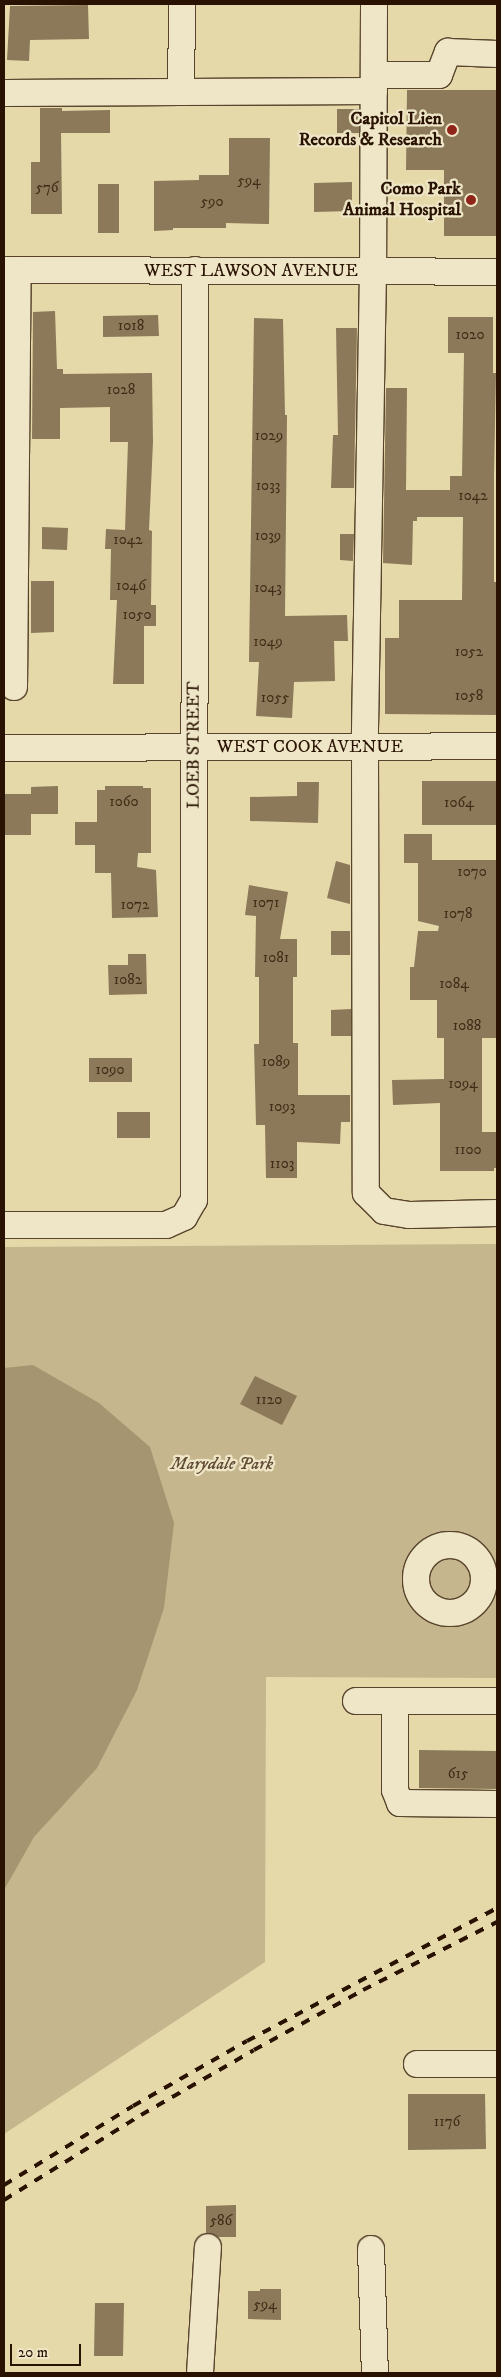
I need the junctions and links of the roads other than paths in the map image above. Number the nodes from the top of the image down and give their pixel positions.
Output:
1 (182, 4) edge
2 (374, 4) edge
3 (497, 54) edge
4 (374, 83) junction
5 (182, 92) junction
6 (4, 93) edge
7 (11, 270) edge
8 (195, 270) junction
9 (373, 271) junction
10 (497, 272) edge
11 (14, 688) dead end
12 (497, 746) edge
13 (194, 747) junction
14 (365, 747) junction
15 (4, 748) edge
16 (497, 1213) edge
17 (4, 1225) edge
18 (356, 1701) dead end
19 (497, 1701) edge
20 (395, 1702) junction
21 (497, 1804) edge
22 (417, 2064) dead end
23 (497, 2064) edge
24 (208, 2247) dead end
25 (372, 2249) dead end
26 (200, 2373) edge
27 (375, 2373) edge

1 - 5 street
2 - 4 street
3 - 4 street
4 - 5 street
4 - 9 street
5 - 6 street
7 - 8 street, WEST LAWSON AVENUE
7 - 11 street
8 - 9 street, WEST LAWSON AVENUE
8 - 13 street, LOEB STREET
9 - 10 street, WEST LAWSON AVENUE
9 - 14 street
12 - 14 street, WEST COOK AVENUE
13 - 14 street, WEST COOK AVENUE
13 - 15 street, WEST COOK AVENUE
13 - 17 street, LOEB STREET
14 - 16 street
18 - 20 street
19 - 20 street
20 - 21 street
22 - 23 street
24 - 26 street
25 - 27 street

